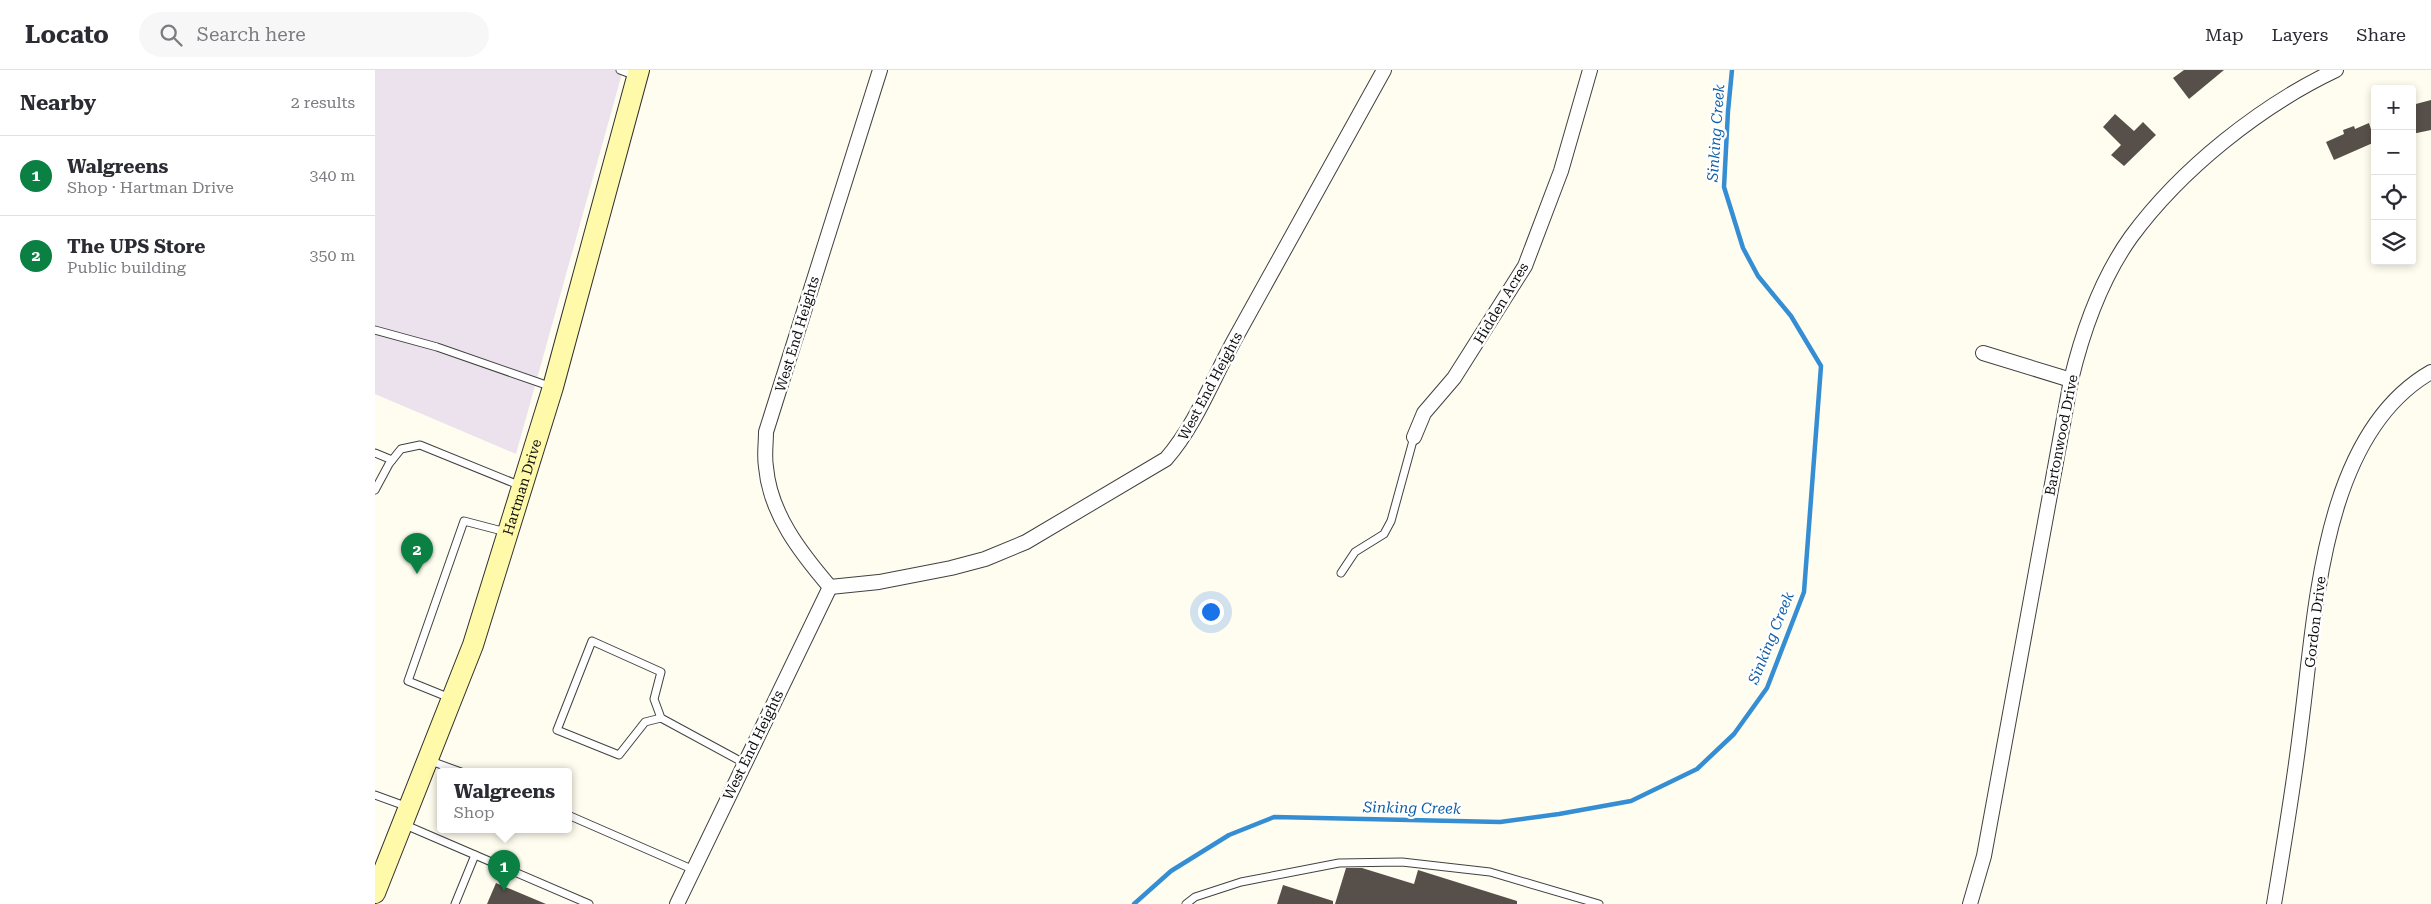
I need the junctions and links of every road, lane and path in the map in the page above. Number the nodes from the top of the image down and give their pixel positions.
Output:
1 (879, 70) edge
2 (1384, 70) edge
3 (1590, 70) edge
4 (2336, 70) edge
5 (632, 72) edge
6 (375, 330) edge
7 (1983, 353) dead end
8 (2431, 372) edge
9 (2071, 380) junction
10 (553, 387) junction
11 (1414, 437) joint
12 (375, 453) edge
13 (392, 460) junction
14 (523, 487) junction
15 (375, 490) edge
16 (508, 533) junction
17 (1341, 573) dead end
18 (830, 587) junction
19 (452, 699) junction
20 (661, 718) junction
21 (427, 760) junction
22 (745, 763) junction
23 (450, 768) edge
24 (375, 796) edge
25 (405, 815) junction
26 (572, 816) edge
27 (437, 833) edge
28 (437, 833) edge
29 (475, 854) junction
30 (694, 870) junction
31 (375, 893) edge
32 (455, 904) edge
33 (589, 904) edge
34 (677, 904) edge
35 (1186, 904) edge
36 (1599, 904) edge
37 (1970, 904) edge
38 (2274, 904) edge

1 - 18 street, West End Heights
2 - 18 street, West End Heights
3 - 11 street, Hidden Acres
4 - 9 street, Bartonwood Drive
5 - 10 main road, Hartman Drive
6 - 10 lane
7 - 9 street
8 - 38 street, Gordon Drive
9 - 37 street, Bartonwood Drive
10 - 14 main road, Hartman Drive
11 - 17 lane
12 - 13 lane
13 - 14 lane
13 - 15 lane
14 - 16 main road, Hartman Drive
16 - 19 main road, Hartman Drive
16 - 19 lane
18 - 22 street, West End Heights
19 - 21 main road, Hartman Drive
20 - 20 lane
20 - 22 lane
21 - 23 lane
21 - 25 main road, Hartman Drive
22 - 30 street, West End Heights
24 - 25 lane
25 - 28 lane
25 - 31 main road, Hartman Drive
26 - 30 lane
27 - 29 lane
29 - 32 lane
29 - 33 lane
30 - 34 street, West End Heights
35 - 36 lane

